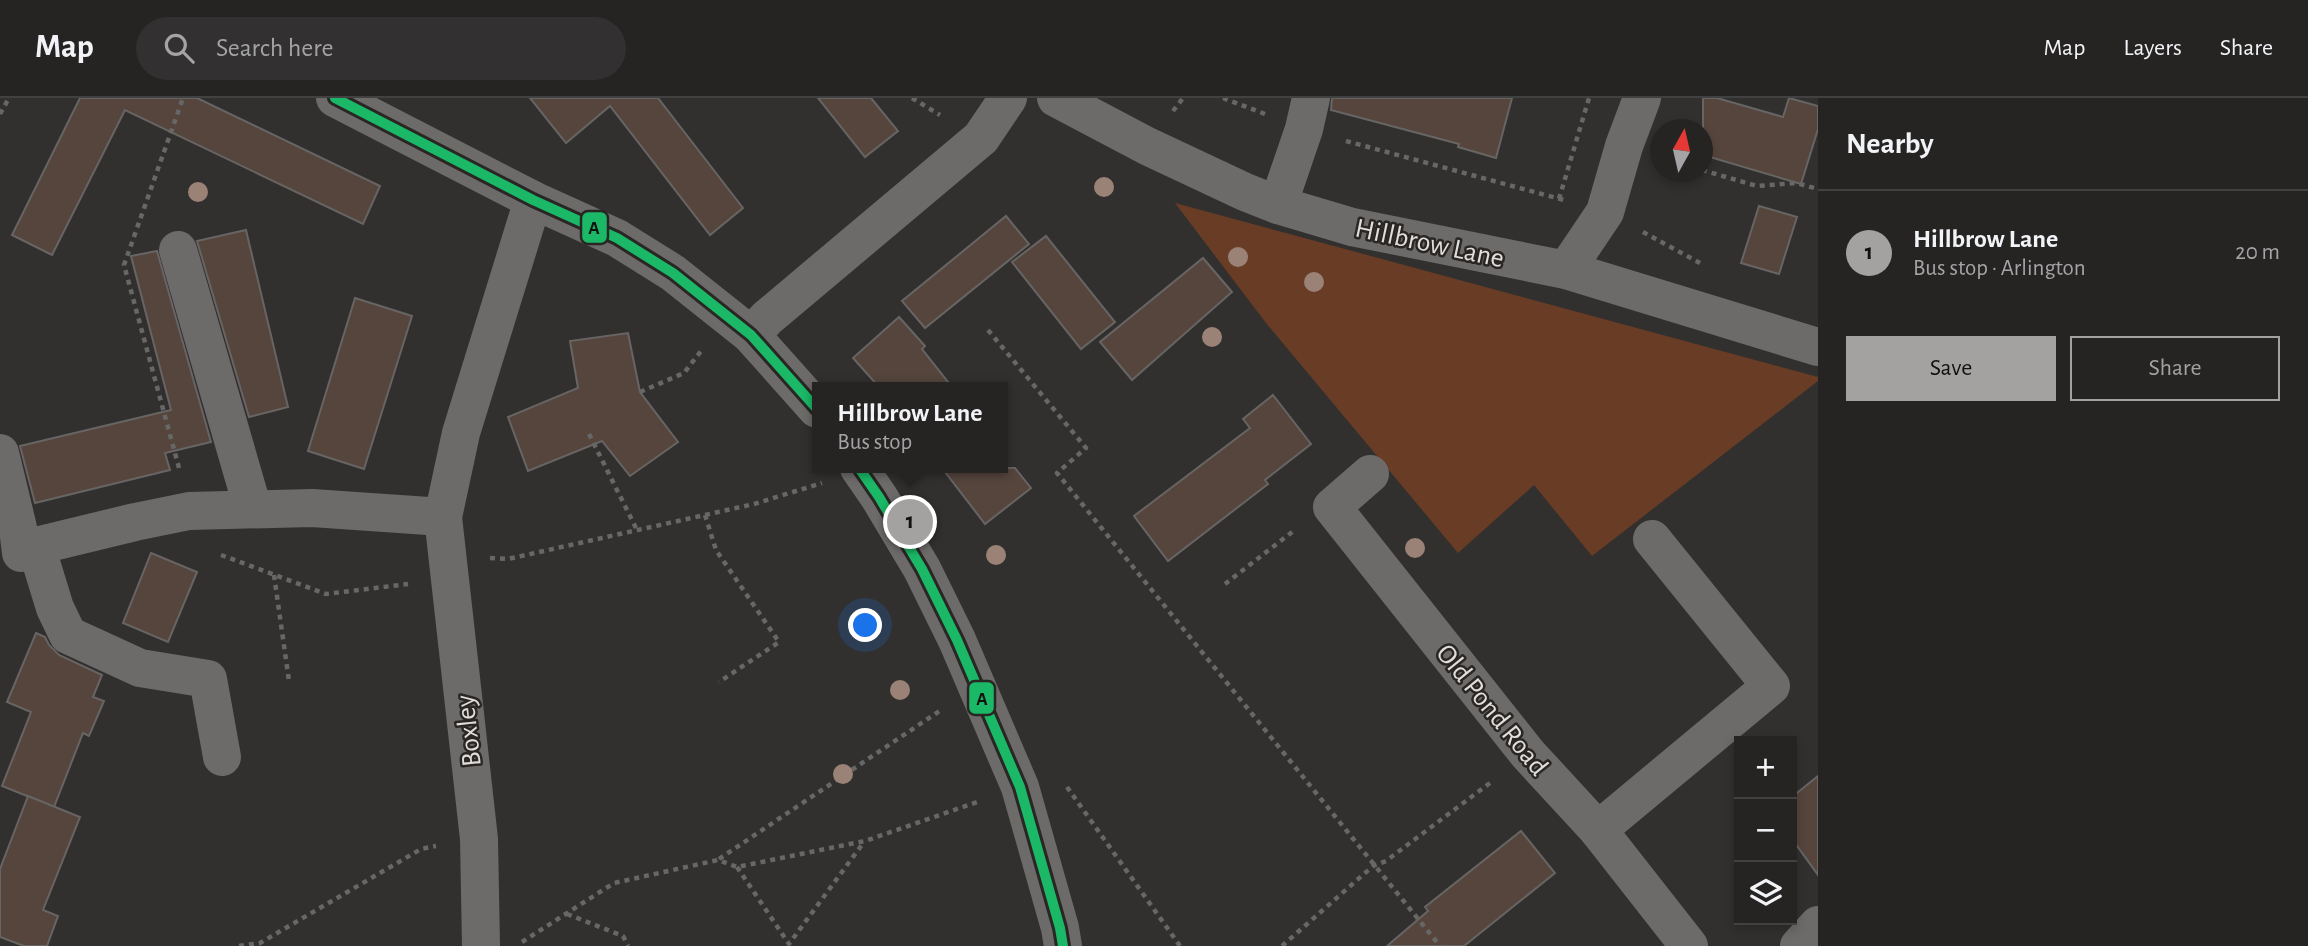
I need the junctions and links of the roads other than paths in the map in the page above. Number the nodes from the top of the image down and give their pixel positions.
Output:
1 (1008, 98) edge
2 (1056, 98) edge
3 (1642, 98) edge
4 (348, 101) edge
5 (1308, 114) edge
6 (533, 200) junction
7 (1279, 205) junction
8 (178, 250) dead end
9 (1566, 270) junction
10 (739, 326) junction
11 (1818, 347) edge
12 (812, 404) edge
13 (0, 453) edge
14 (843, 474) edge
15 (1370, 474) dead end
16 (253, 509) junction
17 (443, 517) junction
18 (1652, 539) dead end
19 (28, 550) junction
20 (222, 757) dead end
21 (1598, 830) junction
22 (1818, 925) edge
23 (481, 946) edge
24 (1063, 946) edge
25 (1689, 946) edge
26 (1799, 946) edge

1 - 10 street
2 - 7 street, Hillbrow Lane
3 - 9 street
4 - 6 street
5 - 7 street
6 - 10 street
6 - 17 street, Boxley
7 - 9 street, Hillbrow Lane
8 - 16 street
9 - 11 street, Hillbrow Lane
10 - 12 street
13 - 19 street
14 - 24 street
15 - 21 street, Old Pond Road
16 - 17 street
16 - 19 street
17 - 23 street, Boxley
18 - 21 street
19 - 20 street
21 - 25 street, Old Pond Road
22 - 26 street

